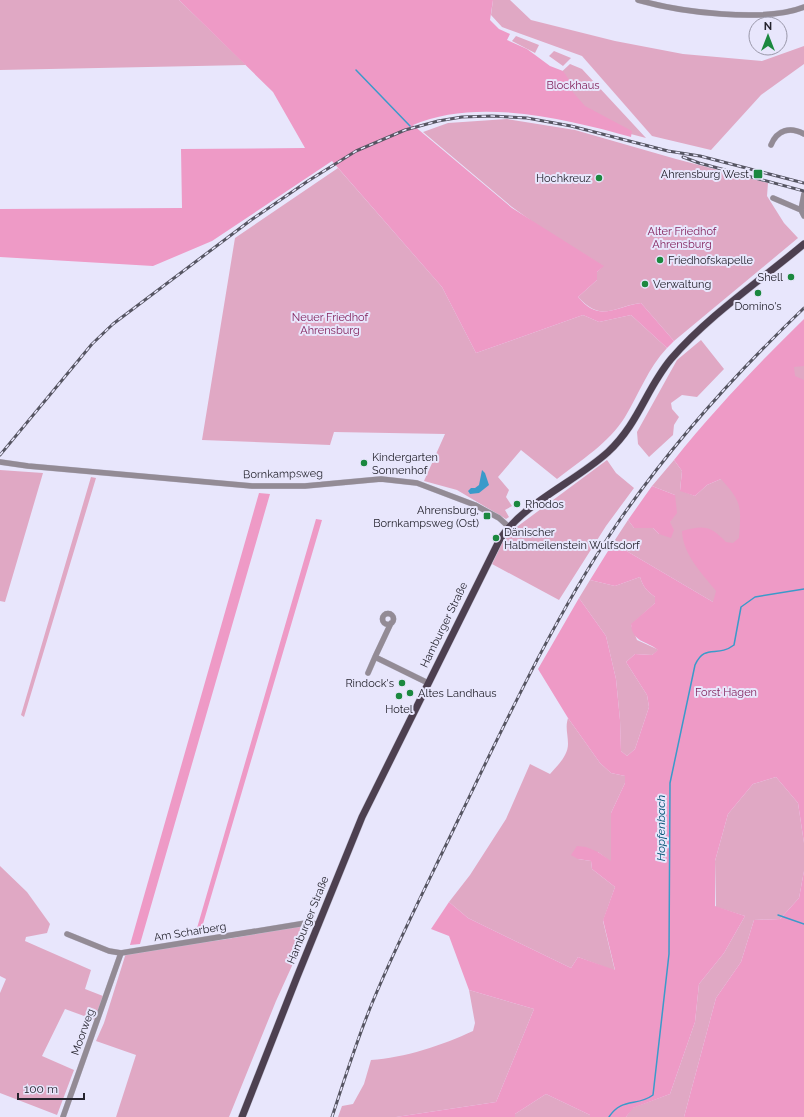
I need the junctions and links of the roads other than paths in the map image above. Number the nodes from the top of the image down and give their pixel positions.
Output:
1 (638, 0) edge
2 (804, 6) edge
3 (804, 134) edge
4 (771, 145) dead end
5 (804, 195) edge
6 (773, 198) dead end
7 (801, 210) junction
8 (804, 216) edge
9 (804, 244) edge
10 (2, 463) edge
11 (509, 527) junction
12 (391, 623) dead end
13 (375, 657) junction
14 (368, 673) dead end
15 (428, 683) junction
16 (319, 924) junction
17 (67, 934) dead end
18 (121, 953) junction
19 (63, 1117) edge
20 (242, 1117) edge

1 - 2 street
3 - 4 street
5 - 7 street
6 - 7 street
7 - 8 street
9 - 11 main road, Hamburger Straße
10 - 11 street, Bornkampsweg
11 - 15 main road, Hamburger Straße
12 - 13 street
13 - 14 street
13 - 15 street
15 - 16 main road, Hamburger Straße
16 - 18 street, Am Scharberg
16 - 20 main road, Hamburger Straße
17 - 18 street, Am Scharberg
18 - 19 street, Moorweg

